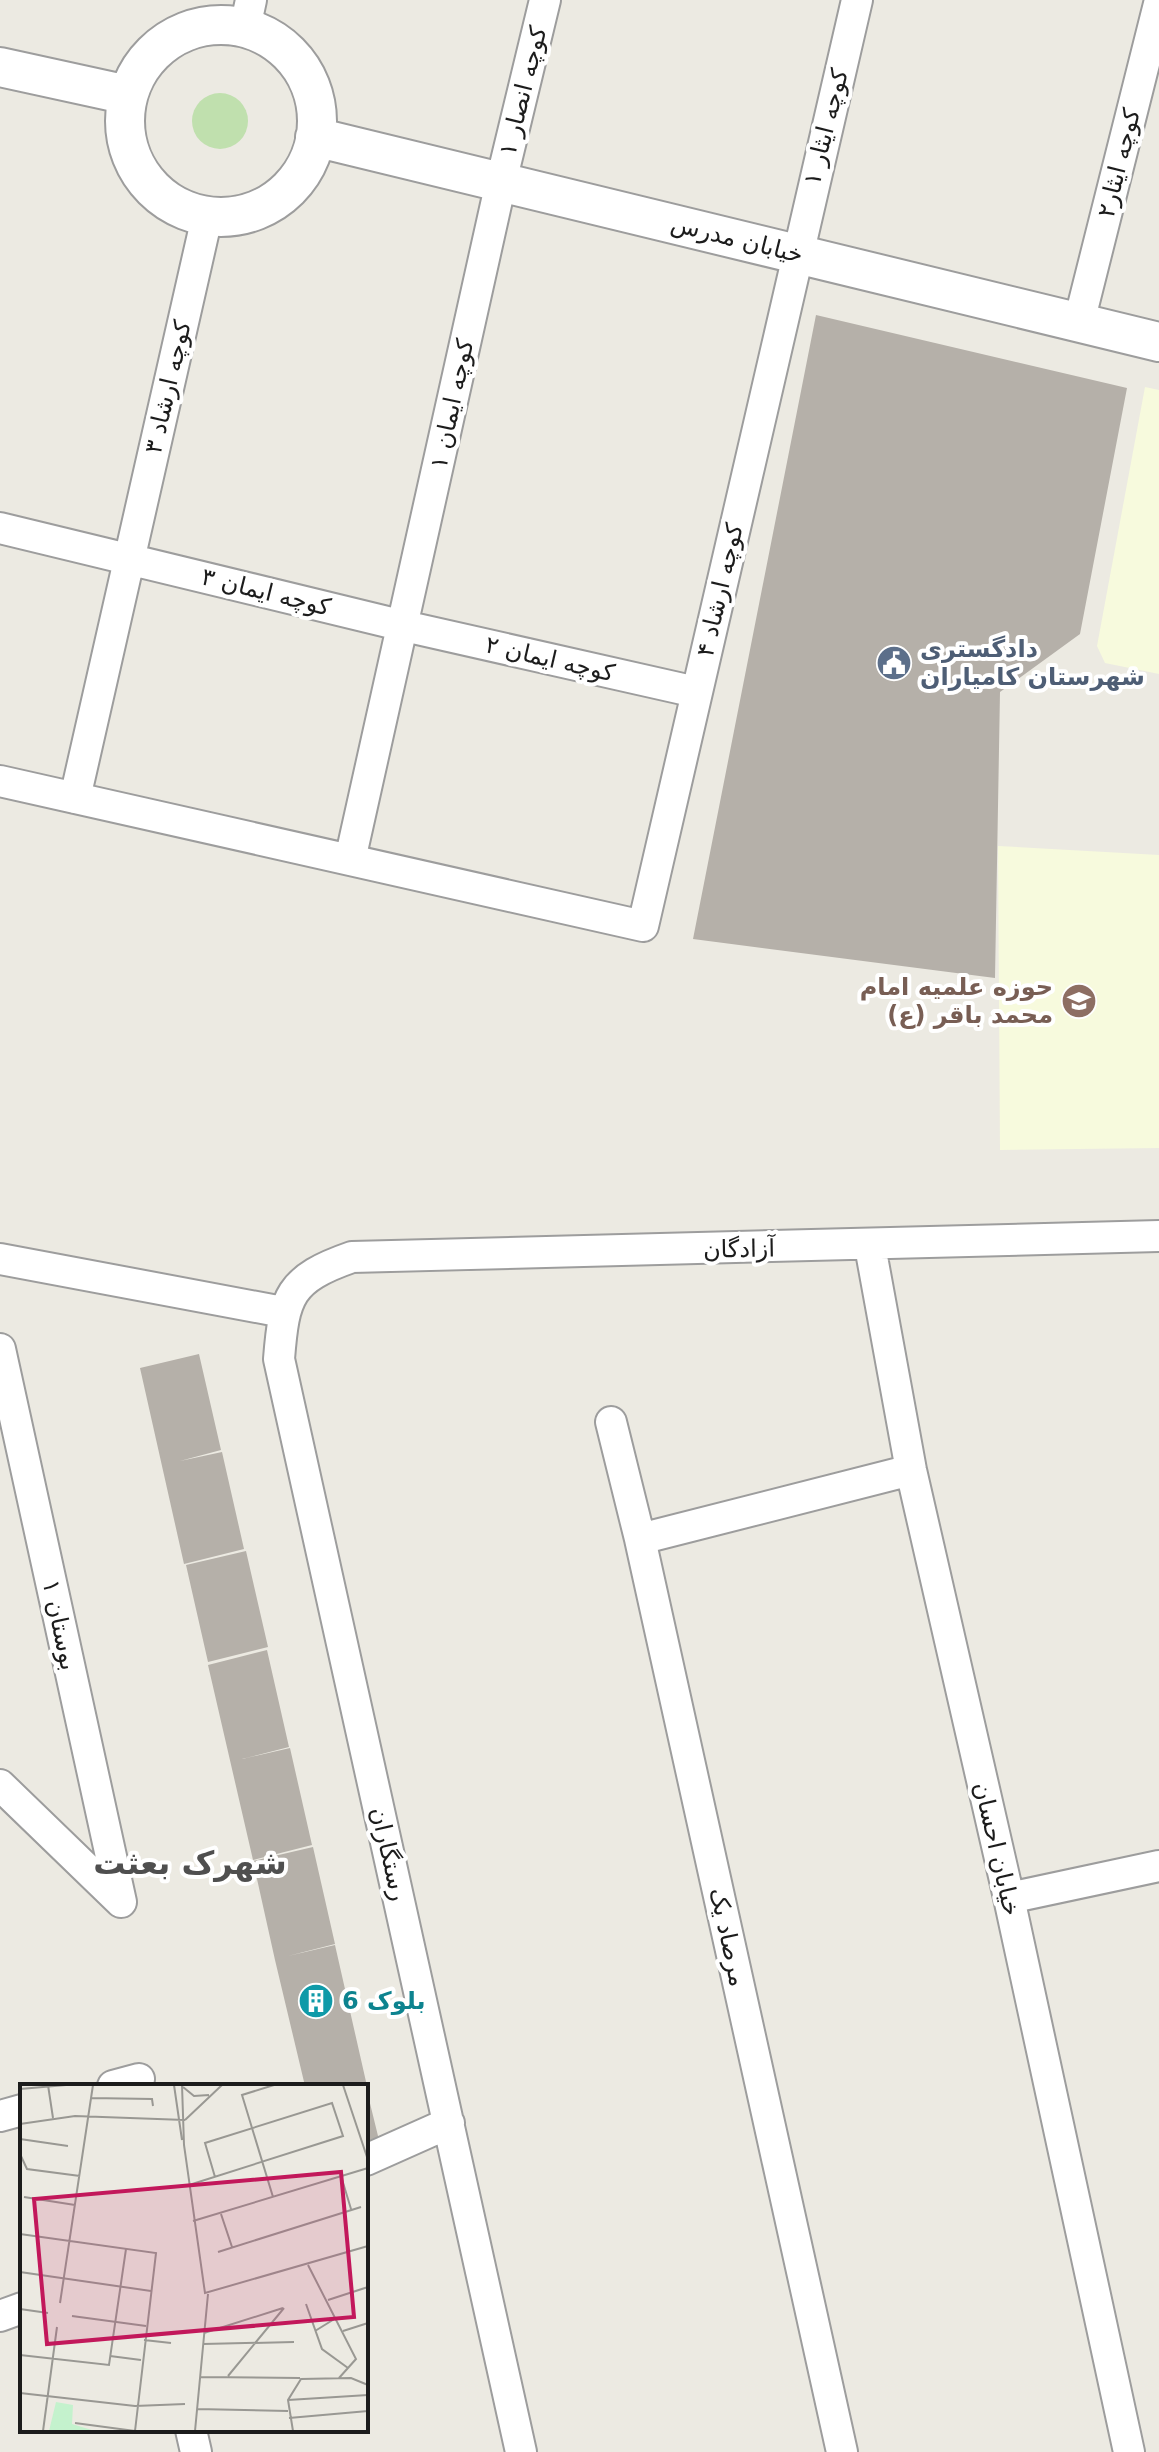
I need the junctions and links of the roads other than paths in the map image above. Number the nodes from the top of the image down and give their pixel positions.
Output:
1 (545, 0) edge
2 (857, 0) edge
3 (1159, 4) edge
4 (248, 14) edge
5 (0, 67) edge
6 (128, 95) junction
7 (315, 137) junction
8 (501, 182) junction
9 (207, 217) junction
10 (796, 253) junction
11 (1079, 322) junction
12 (1159, 342) edge
13 (0, 528) edge
14 (129, 558) junction
15 (404, 626) junction
16 (696, 692) junction
17 (0, 781) edge
18 (75, 798) junction
19 (350, 860) junction
20 (1159, 1236) edge
21 (870, 1246) junction
22 (0, 1259) edge
23 (283, 1312) junction
24 (0, 1349) edge
25 (611, 1422) dead end
26 (911, 1470) junction
27 (640, 1539) junction
28 (0, 1785) edge
29 (1159, 1866) edge
30 (1009, 1898) junction
31 (20, 2111) edge
32 (0, 2116) edge
33 (449, 2123) junction
34 (368, 2159) edge
35 (191, 2432) edge
36 (1122, 2451) edge
37 (196, 2452) edge
38 (521, 2452) edge
39 (842, 2452) edge

1 - 8 street, کوچه انصار ۱
2 - 10 street, کوچه ایثار ۱
3 - 11 street, کوچه ایثار۲
4 - 6 street
4 - 7 street
5 - 6 street
6 - 9 street
7 - 8 street, خیابان مدرس
7 - 9 street
8 - 10 street, خیابان مدرس
8 - 15 street, کوچه ایمان ۱
9 - 14 street, کوچه ارشاد ۳
10 - 11 street, خیابان مدرس
10 - 16 street, کوچه ارشاد ۴
11 - 12 street, خیابان مدرس
13 - 14 street, کوچه ایمان ۳
14 - 15 street, کوچه ایمان ۳
14 - 18 street, کوچه ارشاد ۳
15 - 16 street, کوچه ایمان ۲
15 - 19 street, کوچه ایمان ۱
16 - 19 street, کوچه ارشاد ۴
17 - 18 street
18 - 19 street
20 - 21 street, آزادگان
21 - 23 street, آزادگان
21 - 26 street, خیابان احسان
22 - 23 street
23 - 33 street, رستگاران
24 - 28 street, بوستان ۱
25 - 27 street, مرصاد یک
26 - 27 street
26 - 30 street, خیابان احسان
27 - 39 street, مرصاد یک
29 - 30 street
30 - 36 street, خیابان احسان
31 - 32 street
33 - 34 street
33 - 38 street, رستگاران
35 - 37 street

